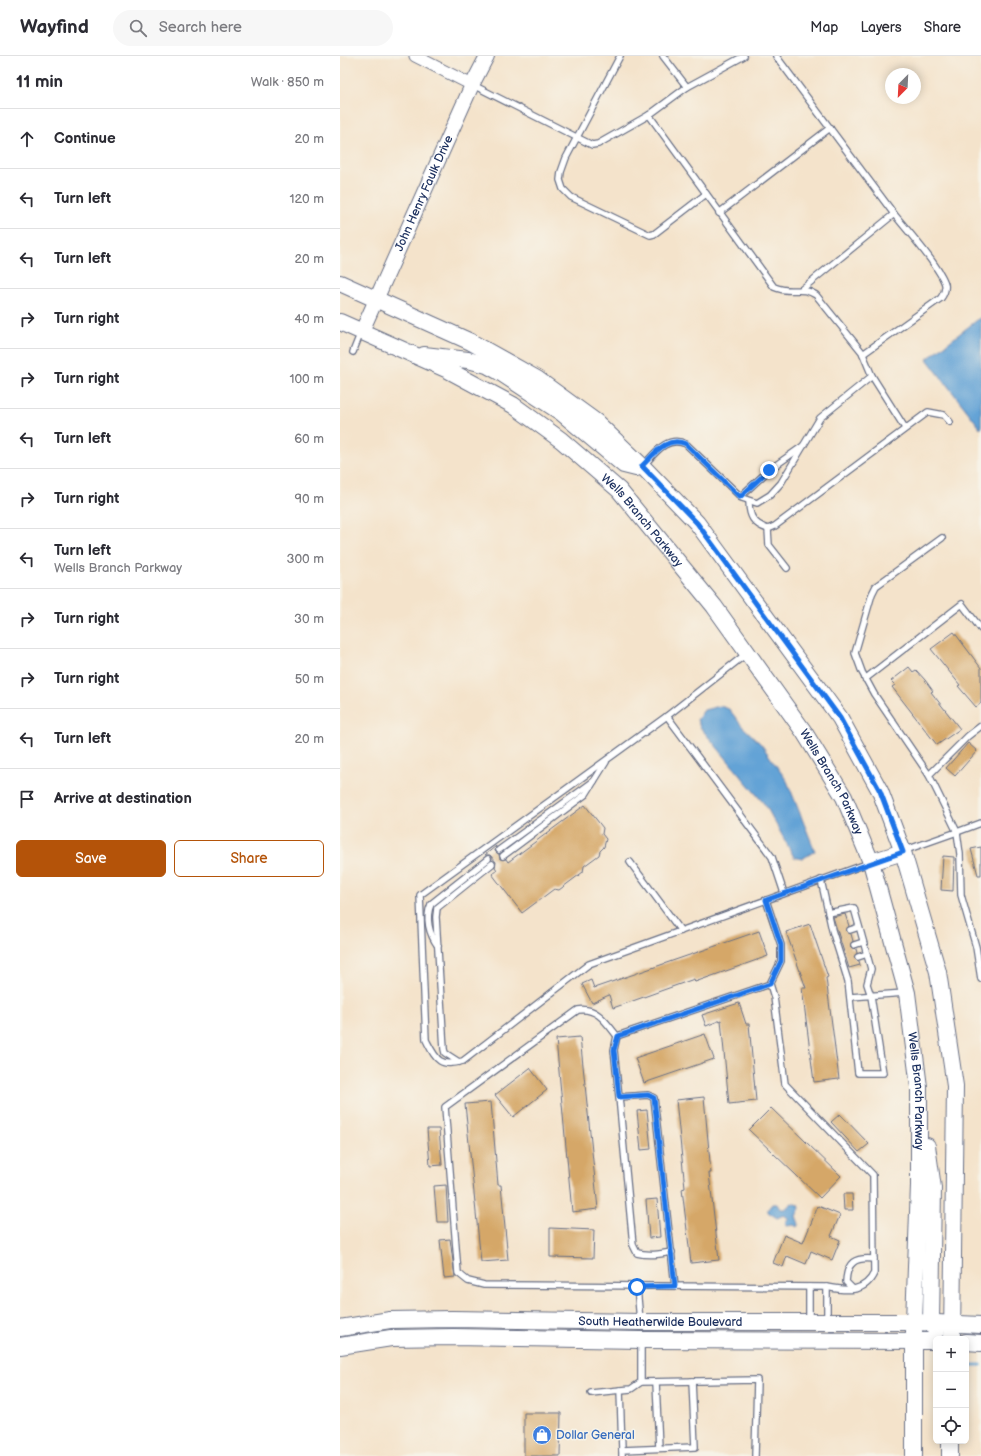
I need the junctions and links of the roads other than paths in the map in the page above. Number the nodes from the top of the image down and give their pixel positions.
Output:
1 (415, 56) edge
2 (487, 56) edge
3 (620, 56) edge
4 (663, 56) edge
5 (744, 56) edge
6 (776, 56) edge
7 (472, 85) junction
8 (687, 87) junction
9 (649, 115) junction
10 (830, 128) junction
11 (577, 139) junction
12 (706, 194) junction
13 (719, 213) junction
14 (894, 214) junction
15 (340, 283) edge
16 (802, 290) junction
17 (376, 299) junction
18 (340, 322) edge
19 (362, 331) junction
20 (353, 352) dead end
21 (412, 354) junction
22 (863, 354) junction
23 (872, 376) junction
24 (950, 422) dead end
25 (905, 428) junction
26 (805, 445) junction
27 (642, 466) junction
28 (740, 497) junction
29 (748, 501) junction
30 (768, 529) junction
31 (942, 538) dead end
32 (787, 568) dead end
33 (981, 629) edge
34 (747, 653) junction
35 (865, 679) junction
36 (667, 716) junction
37 (981, 726) edge
38 (607, 760) junction
39 (929, 776) junction
40 (596, 779) junction
41 (981, 823) edge
42 (957, 832) junction
43 (499, 850) dead end
44 (903, 852) junction
45 (504, 856) dead end
46 (488, 859) dead end
47 (630, 862) dead end
48 (871, 862) junction
49 (492, 864) dead end
50 (821, 880) junction
51 (784, 893) junction
52 (766, 900) junction
53 (828, 913) junction
54 (859, 928) junction
55 (850, 930) dead end
56 (681, 931) junction
57 (863, 942) junction
58 (854, 945) dead end
59 (438, 946) junction
60 (978, 946) edge
61 (867, 954) junction
62 (858, 957) dead end
63 (981, 979) edge
64 (770, 984) junction
65 (907, 993) junction
66 (871, 996) junction
67 (850, 998) junction
68 (618, 1036) junction
69 (459, 1062) junction
70 (919, 1087) junction
71 (619, 1097) junction
72 (672, 1252) junction
73 (874, 1259) junction
74 (675, 1286) junction
75 (637, 1287) junction
76 (809, 1287) junction
77 (827, 1287) junction
78 (853, 1289) junction
79 (640, 1322) junction
80 (809, 1322) junction
81 (914, 1322) junction
82 (827, 1323) junction
83 (931, 1323) junction
84 (981, 1325) edge
85 (340, 1328) edge
86 (952, 1331) edge
87 (941, 1336) edge
88 (641, 1340) junction
89 (915, 1341) junction
90 (933, 1341) edge
91 (969, 1342) edge
92 (981, 1342) edge
93 (340, 1346) edge
94 (692, 1381) junction
95 (641, 1382) junction
96 (656, 1382) junction
97 (620, 1390) junction
98 (591, 1393) dead end
99 (950, 1444) edge
100 (659, 1448) junction
101 (622, 1450) junction
102 (622, 1456) edge
103 (755, 1456) edge
104 (914, 1456) edge
105 (950, 1456) edge

1 - 7 street
2 - 7 street, John Henry Faulk Drive
3 - 11 lane
4 - 8 lane
5 - 8 lane
6 - 10 lane
7 - 11 lane
7 - 17 street, John Henry Faulk Drive
8 - 9 lane
9 - 11 lane
9 - 12 lane
10 - 13 lane
10 - 14 lane
11 - 12 lane
12 - 13 lane
13 - 16 lane
14 - 16 lane
14 - 22 lane
15 - 17 main road
16 - 22 lane
17 - 19 street, John Henry Faulk Drive
17 - 27 main road
18 - 19 main road, Wells Branch Parkway
19 - 20 lane
19 - 21 main road, Wells Branch Parkway
21 - 27 main road
21 - 34 main road, Wells Branch Parkway
22 - 23 lane
23 - 25 lane
23 - 26 lane
24 - 25 lane
25 - 30 lane
26 - 28 lane
26 - 29 lane
27 - 28 lane
27 - 44 main road
28 - 29 lane
29 - 30 lane
30 - 32 lane
31 - 35 lane
33 - 35 lane
34 - 36 lane
34 - 48 main road, Wells Branch Parkway
35 - 39 lane
36 - 38 lane
36 - 51 lane
37 - 39 lane
38 - 40 lane
38 - 69 lane
39 - 42 lane
40 - 43 lane
40 - 45 lane
41 - 42 lane
42 - 44 lane
42 - 60 lane
44 - 48 main road
44 - 86 main road
46 - 59 lane
47 - 56 lane
48 - 50 lane
48 - 65 main road, Wells Branch Parkway
49 - 59 lane
50 - 51 lane
50 - 53 lane
51 - 52 lane
52 - 56 lane
52 - 64 lane
53 - 54 lane
53 - 67 lane
54 - 55 lane
54 - 57 lane
56 - 69 lane
57 - 58 lane
57 - 61 lane
59 - 69 lane
60 - 63 lane
61 - 62 lane
61 - 66 lane
64 - 68 lane
64 - 73 lane
65 - 66 lane
65 - 70 main road, Wells Branch Parkway
66 - 67 lane
66 - 67 lane
68 - 71 lane
68 - 75 lane
70 - 81 main road, Wells Branch Parkway
70 - 83 main road
71 - 72 lane
71 - 72 lane
72 - 74 lane
73 - 78 lane
73 - 78 lane
74 - 75 lane
74 - 76 lane
75 - 79 lane
76 - 77 lane
76 - 80 lane
77 - 78 lane
77 - 82 lane
79 - 80 main road, South Heatherwilde Boulevard
79 - 85 main road, South Heatherwilde Boulevard
79 - 88 main road
80 - 82 main road, South Heatherwilde Boulevard
81 - 82 main road, South Heatherwilde Boulevard
81 - 83 main road, South Heatherwilde Boulevard
81 - 89 main road, Wells Branch Parkway
83 - 86 main road, South Heatherwilde Boulevard
83 - 87 main road
84 - 86 main road, South Heatherwilde Boulevard
88 - 89 main road, South Heatherwilde Boulevard
88 - 93 main road, South Heatherwilde Boulevard
88 - 95 lane
89 - 90 main road, South Heatherwilde Boulevard
89 - 104 main road, Wells Branch Parkway
91 - 92 main road
94 - 96 lane
94 - 100 lane
94 - 103 lane
95 - 96 lane
95 - 97 lane
96 - 100 lane
97 - 98 lane
97 - 101 lane
99 - 105 main road
100 - 101 lane
101 - 102 lane

